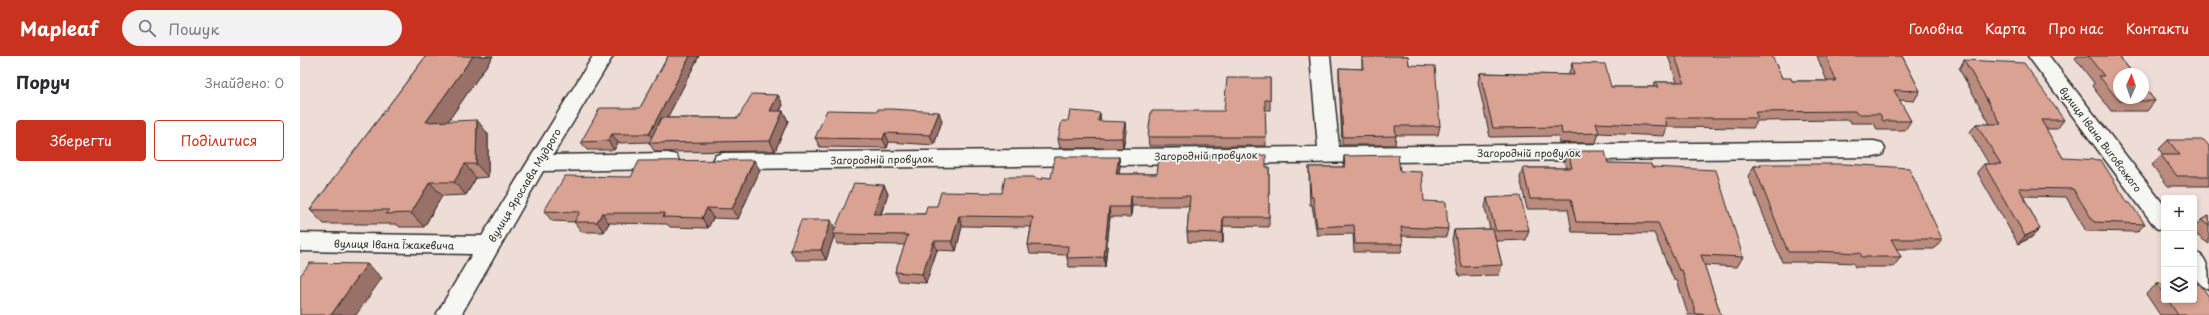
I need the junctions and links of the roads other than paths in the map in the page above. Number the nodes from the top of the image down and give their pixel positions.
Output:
1 (603, 56) edge
2 (1320, 56) edge
3 (2038, 56) edge
4 (1874, 149) dead end
5 (1329, 154) junction
6 (537, 163) junction
7 (2161, 218) edge
8 (300, 242) edge
9 (488, 245) junction
10 (2197, 264) edge
11 (2209, 279) edge
12 (448, 315) edge

1 - 6 street, вулиця Ярослава Мудрого
2 - 5 street
3 - 7 street, вулиця Івана Виговського
4 - 5 street, Загородній провулок
5 - 6 street, Загородній провулок
6 - 9 street, вулиця Ярослава Мудрого
8 - 9 street, вулиця Івана Їжакевича
9 - 12 street, вулиця Ярослава Мудрого
10 - 11 street

